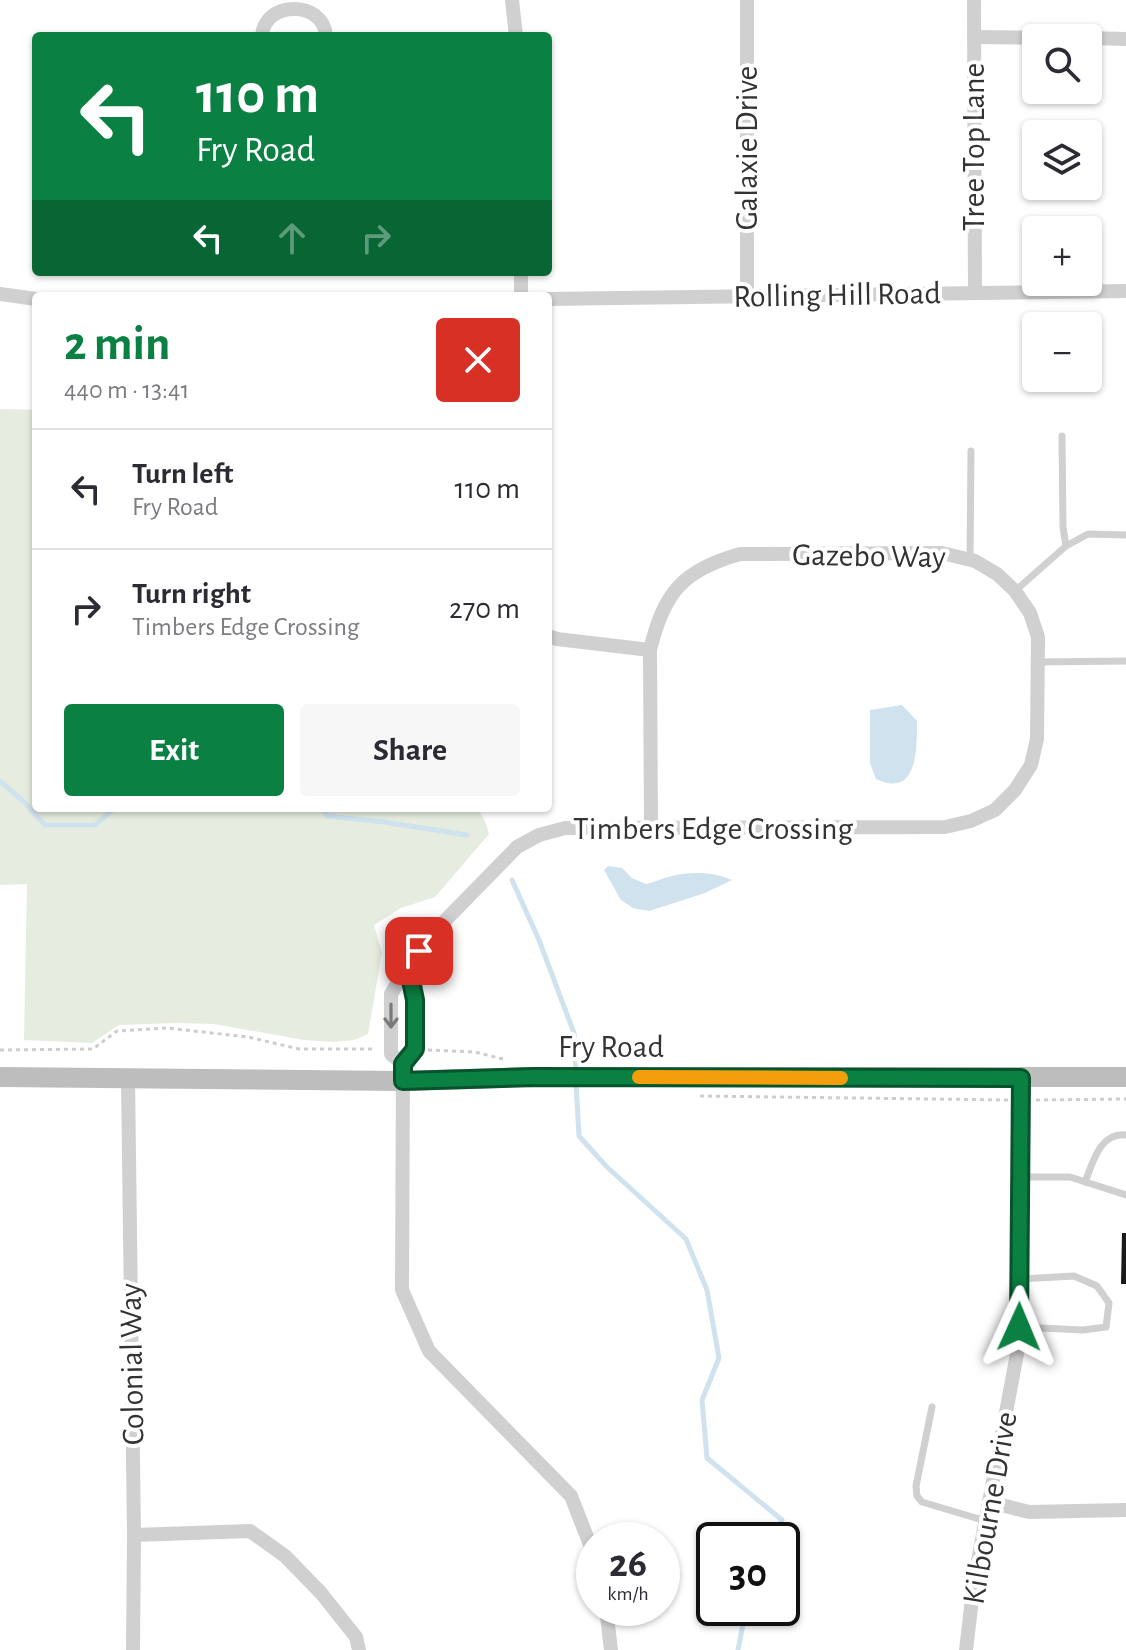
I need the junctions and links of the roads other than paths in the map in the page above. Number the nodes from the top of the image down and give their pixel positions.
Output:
1 (512, 0) edge
2 (747, 0) edge
3 (974, 0) edge
4 (262, 32) edge
5 (325, 32) edge
6 (516, 32) edge
7 (974, 37) junction
8 (1022, 38) edge
9 (1102, 38) edge
10 (1126, 39) edge
11 (1126, 291) edge
12 (975, 293) junction
13 (0, 294) edge
14 (747, 296) junction
15 (32, 298) edge
16 (552, 299) edge
17 (1062, 436) dead end
18 (971, 451) dead end
19 (1126, 535) edge
20 (1066, 546) junction
21 (970, 559) junction
22 (1015, 591) junction
23 (552, 637) edge
24 (650, 650) junction
25 (1126, 661) edge
26 (1038, 662) junction
27 (1015, 790) joint
28 (651, 828) junction
29 (408, 966) junction
30 (403, 1072) junction
31 (0, 1077) edge
32 (1126, 1077) edge
33 (1021, 1078) junction
34 (128, 1079) junction
35 (1126, 1135) edge
36 (1021, 1177) junction
37 (1085, 1182) junction
38 (1126, 1195) edge
39 (1020, 1279) junction
40 (1019, 1327) junction
41 (932, 1407) dead end
42 (990, 1502) junction
43 (1126, 1510) edge
44 (986, 1521) junction
45 (581, 1522) edge
46 (134, 1535) junction
47 (608, 1626) edge
48 (133, 1650) edge
49 (359, 1650) edge
50 (611, 1650) edge
51 (966, 1650) edge

1 - 6 street
2 - 14 street, Galaxie Drive
3 - 7 street, Tree Top Lane
4 - 5 street
7 - 8 street
7 - 12 street, Tree Top Lane
9 - 10 street
11 - 12 street, Rolling Hill Road
12 - 14 street, Rolling Hill Road
13 - 15 street
14 - 16 street, Rolling Hill Road
17 - 20 lane
18 - 21 lane
19 - 20 lane
20 - 22 lane
21 - 22 street, Gazebo Way
21 - 24 street, Gazebo Way
22 - 26 street, Gazebo Way
23 - 24 street
24 - 28 street, Gazebo Way
25 - 26 lane
26 - 27 street, Gazebo Way
27 - 28 street, Timbers Edge Crossing
28 - 29 street, Timbers Edge Crossing
29 - 30 street
29 -> 30 street, Timbers Edge Crossing
30 - 33 street, Fry Road
30 - 34 street, Fry Road
30 - 45 street
31 - 34 street, Fry Road
32 - 33 street, Fry Road
33 - 36 street, Kilbourne Drive
34 - 46 street, Colonial Way
35 - 37 lane
36 - 37 lane
36 - 39 street, Kilbourne Drive
37 - 38 lane
39 - 40 street, Kilbourne Drive
39 - 40 lane
40 - 42 street, Kilbourne Drive
41 - 44 lane
42 - 43 street
42 - 44 street, Kilbourne Drive
44 - 51 street, Kilbourne Drive
46 - 48 street, Colonial Way
46 - 49 street
47 - 50 street

